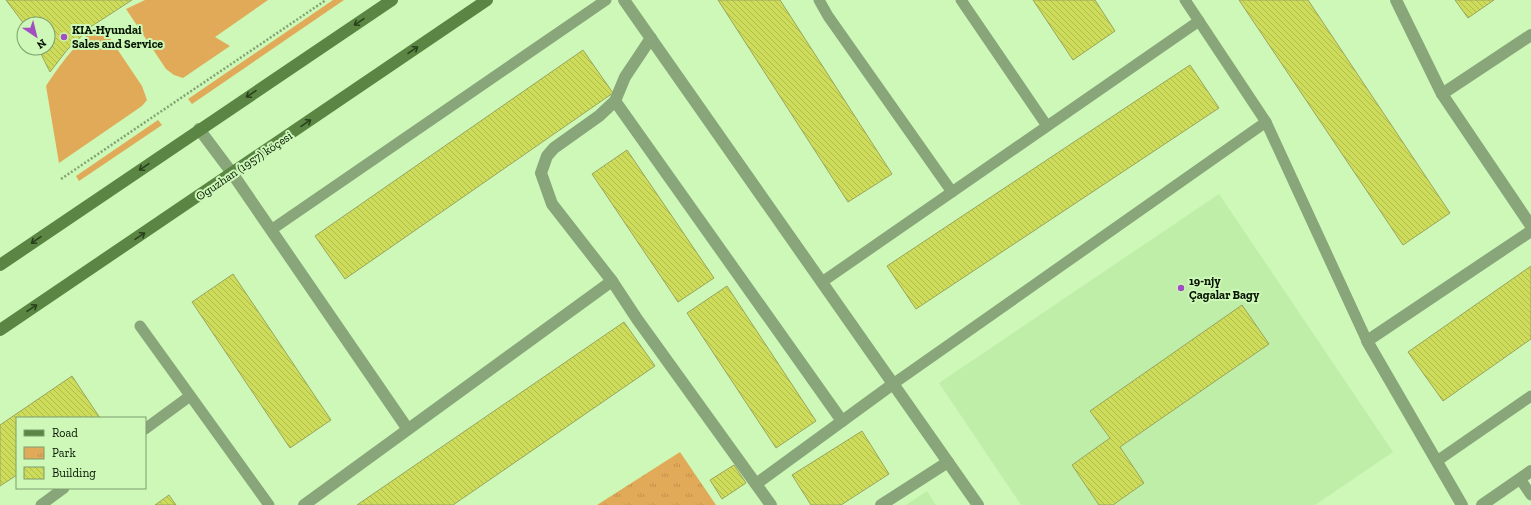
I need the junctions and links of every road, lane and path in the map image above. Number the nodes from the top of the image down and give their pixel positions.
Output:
1 (326, 0) edge
2 (392, 0) edge
3 (487, 0) edge
4 (606, 0) edge
5 (624, 0) edge
6 (819, 0) edge
7 (961, 0) edge
8 (1185, 0) edge
9 (1396, 0) edge
10 (1198, 21) junction
11 (1531, 35) edge
12 (651, 38) junction
13 (1442, 94) junction
14 (615, 101) junction
15 (1266, 122) junction
16 (1047, 126) junction
17 (200, 129) junction
18 (232, 174) junction
19 (61, 178) dead end
20 (952, 192) junction
21 (1531, 226) edge
22 (271, 230) junction
23 (1531, 231) edge
24 (0, 265) edge
25 (612, 281) junction
26 (822, 282) junction
27 (140, 326) dead end
28 (0, 330) edge
29 (1367, 341) junction
30 (893, 384) junction
31 (190, 396) junction
32 (1531, 396) edge
33 (842, 421) junction
34 (146, 428) edge
35 (407, 428) junction
36 (1437, 461) junction
37 (948, 462) junction
38 (1531, 471) edge
39 (1520, 479) junction
40 (756, 484) junction
41 (63, 489) edge
42 (1531, 495) edge
43 (41, 505) edge
44 (269, 505) edge
45 (304, 505) edge
46 (771, 505) edge
47 (881, 505) edge
48 (978, 505) edge
49 (1462, 505) edge
50 (1482, 505) edge

1 - 19 path
2 -> 17 main road
18 -> 3 main road, Oguzhan (1957) köçesi
4 - 22 lane
5 - 12 street
6 - 20 lane
7 - 16 lane
8 - 10 lane
9 - 13 street
10 - 15 lane
10 - 16 lane
11 - 13 street
12 - 14 street
12 - 26 street
13 - 21 street
14 - 25 street
14 - 33 street
15 - 29 lane
15 - 30 lane
16 - 20 lane
17 - 18 street
17 -> 24 main road
18 - 22 street
28 -> 18 main road, Oguzhan (1957) köçesi
20 - 26 lane
22 - 35 street
23 - 29 street
25 - 35 street
25 - 40 street
26 - 30 street
27 - 31 lane
29 - 36 street
30 - 33 street
30 - 37 street
31 - 34 lane
31 - 44 lane
32 - 36 lane
33 - 40 street
35 - 45 street
36 - 49 street
37 - 47 street
37 - 48 street
38 - 39 street
39 - 42 lane
39 - 50 street
40 - 46 street
41 - 43 lane

